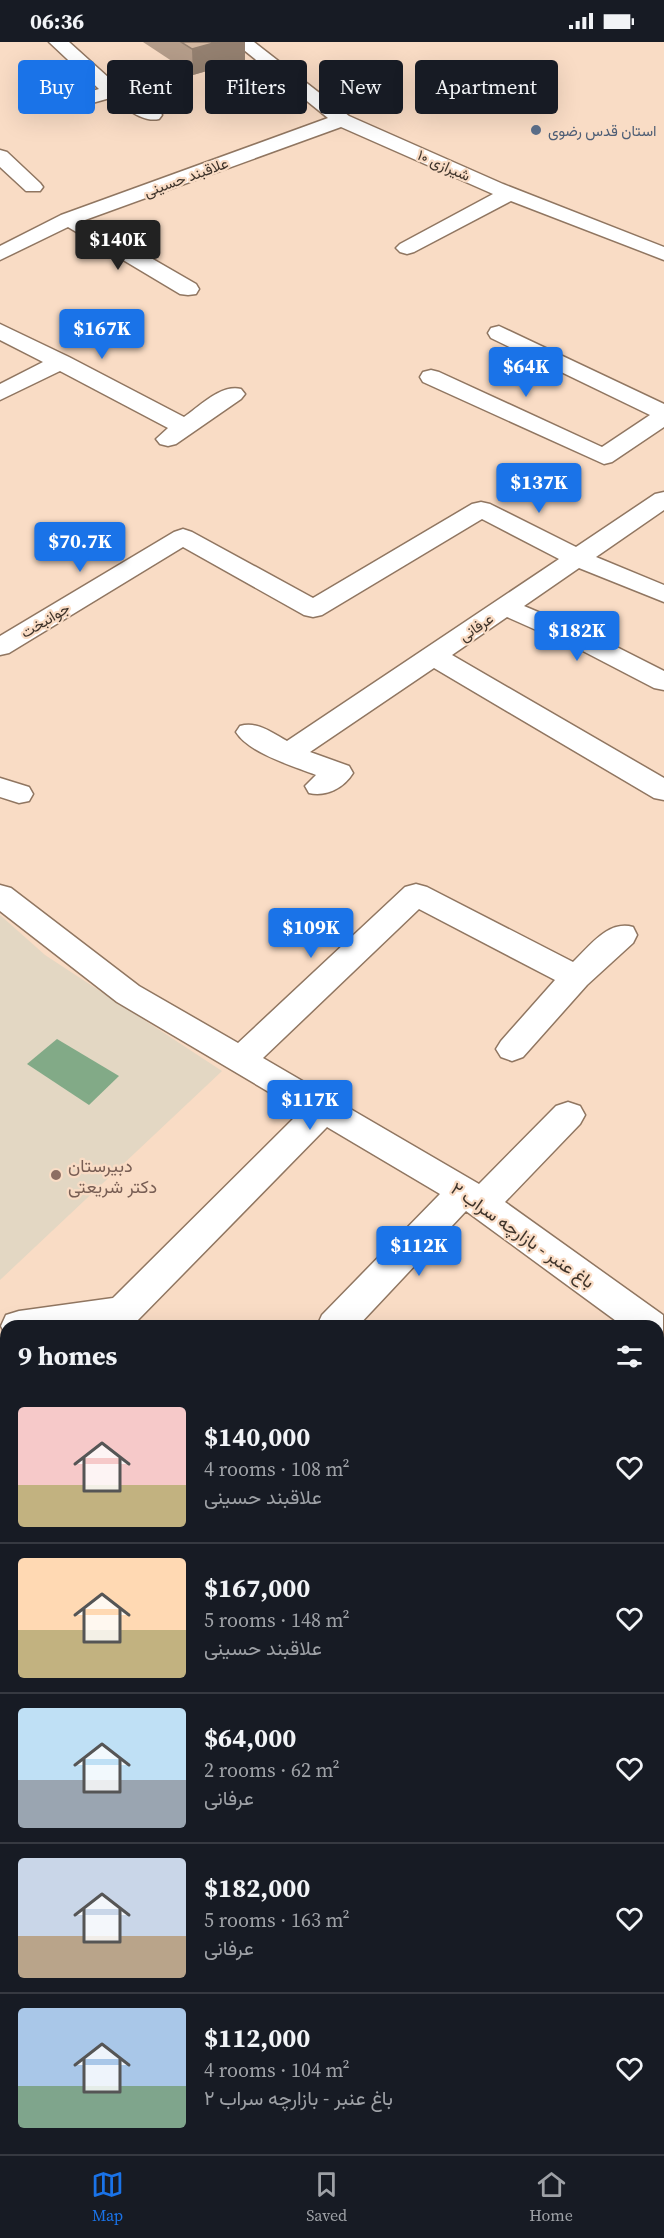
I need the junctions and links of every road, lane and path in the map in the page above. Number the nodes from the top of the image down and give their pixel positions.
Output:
1 (243, 42) edge
2 (60, 44) edge
3 (107, 86) edge
4 (342, 120) junction
5 (0, 156) edge
6 (33, 187) dead end
7 (510, 193) junction
8 (68, 219) junction
9 (407, 248) dead end
10 (0, 254) edge
11 (664, 254) edge
12 (188, 289) dead end
13 (0, 331) edge
14 (499, 333) dead end
15 (61, 362) junction
16 (432, 377) dead end
17 (0, 393) edge
18 (233, 394) dead end
19 (664, 415) edge
20 (664, 500) edge
21 (577, 558) junction
22 (664, 594) edge
23 (505, 607) junction
24 (0, 646) edge
25 (433, 656) junction
26 (664, 682) edge
27 (250, 732) dead end
28 (288, 754) junction
29 (319, 786) dead end
30 (664, 790) edge
31 (0, 895) edge
32 (622, 935) dead end
33 (576, 977) junction
34 (512, 1049) dead end
35 (240, 1060) junction
36 (324, 1109) junction
37 (568, 1115) dead end
38 (473, 1197) junction
39 (64, 1320) edge
40 (341, 1320) edge
41 (642, 1320) edge

1 - 4 street, شیرازی ۱۰
2 - 3 street
4 - 7 street, شیرازی ۱۰
4 - 8 street, علاقبند حسینی
5 - 6 street
7 - 9 street
7 - 11 street, شیرازی ۱۰
8 - 10 street, علاقبند حسینی
8 - 12 street
13 - 15 street
14 - 19 street
15 - 17 street
15 - 18 street
16 - 19 street
20 - 21 street, عرفانی
21 - 22 street
21 - 23 street, عرفانی
21 - 24 street, جوانبخت
23 - 25 street, عرفانی
23 - 26 street
25 - 28 street, عرفانی
25 - 30 street
27 - 28 street
28 - 29 street
31 - 35 street, باغ عنبر - بازارچه سراب ۲
32 - 33 street
33 - 34 street
33 - 35 street
35 - 36 street, باغ عنبر - بازارچه سراب ۲
36 - 38 street, باغ عنبر - بازارچه سراب ۲
36 - 39 street
37 - 38 street
38 - 40 street
38 - 41 street, باغ عنبر - بازارچه سراب ۲

